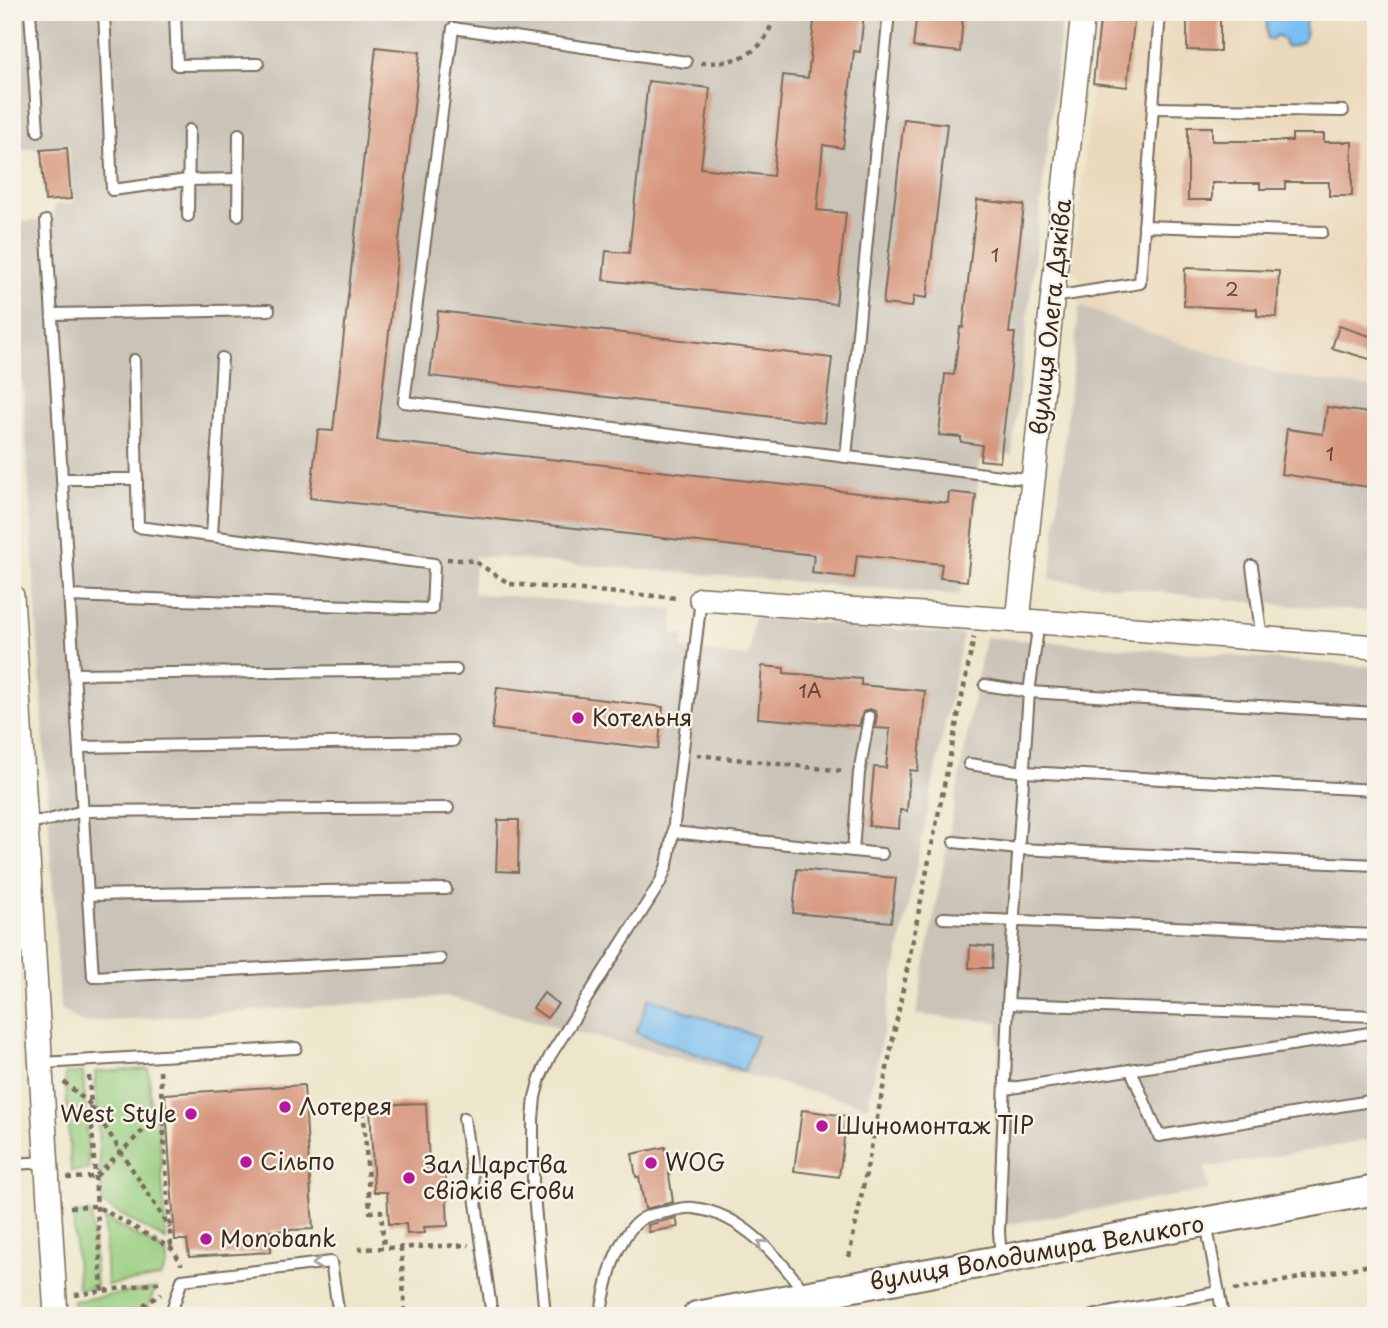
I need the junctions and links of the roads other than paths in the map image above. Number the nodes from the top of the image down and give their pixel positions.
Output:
1 (30, 12) edge
2 (104, 12) edge
3 (175, 12) edge
4 (889, 12) edge
5 (1083, 12) edge
6 (1160, 12) edge
7 (686, 62) road end
8 (258, 64) dead end
9 (1153, 108) junction
10 (1343, 111) dead end
11 (189, 130) dead end
12 (38, 131) dead end
13 (239, 134) dead end
14 (238, 179) junction
15 (188, 180) junction
16 (238, 215) dead end
17 (188, 216) dead end
18 (46, 221) dead end
19 (1144, 226) junction
20 (1322, 232) dead end
21 (1053, 297) junction
22 (269, 310) dead end
23 (52, 314) junction
24 (222, 358) dead end
25 (134, 360) dead end
26 (846, 457) junction
27 (62, 479) junction
28 (137, 479) junction
29 (1033, 481) junction
30 (212, 536) junction
31 (1252, 566) dead end
32 (12, 596) edge
33 (69, 596) junction
34 (701, 600) joint
35 (1029, 622) junction
36 (1262, 639) junction
37 (1376, 648) edge
38 (456, 670) dead end
39 (74, 674) junction
40 (985, 685) dead end
41 (1029, 692) junction
42 (1376, 713) edge
43 (869, 717) dead end
44 (453, 741) dead end
45 (79, 747) junction
46 (969, 764) dead end
47 (1024, 772) junction
48 (1376, 790) edge
49 (448, 808) dead end
50 (83, 811) junction
51 (19, 824) edge
52 (673, 832) junction
53 (954, 842) dead end
54 (1018, 849) junction
55 (853, 851) junction
56 (882, 854) dead end
57 (1376, 865) edge
58 (446, 889) dead end
59 (88, 895) junction
60 (943, 918) dead end
61 (1013, 921) junction
62 (1376, 935) edge
63 (440, 959) dead end
64 (1008, 1004) junction
65 (1376, 1016) edge
66 (1376, 1032) edge
67 (296, 1048) dead end
68 (42, 1063) junction
69 (1131, 1070) junction
70 (1005, 1089) junction
71 (1376, 1100) edge
72 (464, 1118) dead end
73 (48, 1162) junction
74 (12, 1164) edge
75 (1376, 1190) edge
76 (1206, 1222) junction
77 (1001, 1259) junction
78 (1219, 1292) junction
79 (806, 1295) junction
80 (837, 1303) edge
81 (56, 1307) edge
82 (170, 1316) edge
83 (339, 1316) edge
84 (492, 1316) edge
85 (545, 1316) edge
86 (600, 1316) edge
87 (698, 1316) edge
88 (1092, 1316) edge
89 (1223, 1316) edge

1 - 12 lane
2 - 15 lane
3 - 8 lane
4 - 26 lane
5 - 21 street, вулиця Олега Дяківа
6 - 9 lane
7 - 26 lane
9 - 10 lane
9 - 19 lane
11 - 15 lane
13 - 14 lane
14 - 15 lane
14 - 16 lane
15 - 17 lane
18 - 23 lane
19 - 20 lane
19 - 21 lane
21 - 29 street, вулиця Олега Дяківа
22 - 23 lane
23 - 27 lane
24 - 30 lane
25 - 28 lane
26 - 29 lane
27 - 28 lane
27 - 33 lane
28 - 30 lane
29 - 35 street, вулиця Олега Дяківа
30 - 33 lane
31 - 36 lane
32 - 51 street
33 - 39 lane
34 - 35 street
34 - 52 lane
35 - 36 street
35 - 41 lane
36 - 37 street
38 - 39 lane
39 - 45 lane
40 - 41 lane
41 - 42 lane
41 - 47 lane
43 - 55 lane
44 - 45 lane
45 - 50 lane
46 - 47 lane
47 - 48 lane
47 - 54 lane
49 - 50 lane
50 - 51 lane
50 - 59 lane
51 - 68 street
52 - 55 lane
52 - 85 lane
53 - 54 lane
54 - 57 lane
54 - 61 lane
55 - 56 lane
58 - 59 lane
59 - 63 lane
60 - 61 lane
61 - 62 lane
61 - 64 lane
64 - 65 lane
64 - 70 lane
66 - 69 lane
67 - 68 lane
68 - 73 street
69 - 70 lane
69 - 71 lane
70 - 77 lane
72 - 84 lane
73 - 74 lane
73 - 81 street
75 - 76 street, вулиця Володимира Великого
76 - 77 street, вулиця Володимира Великого
76 - 78 lane
77 - 80 street, вулиця Володимира Великого
78 - 88 lane
78 - 89 lane
79 - 80 street, вулиця Володимира Великого
79 -> 86 lane
79 - 87 street, вулиця Володимира Великого
83 -> 82 lane

